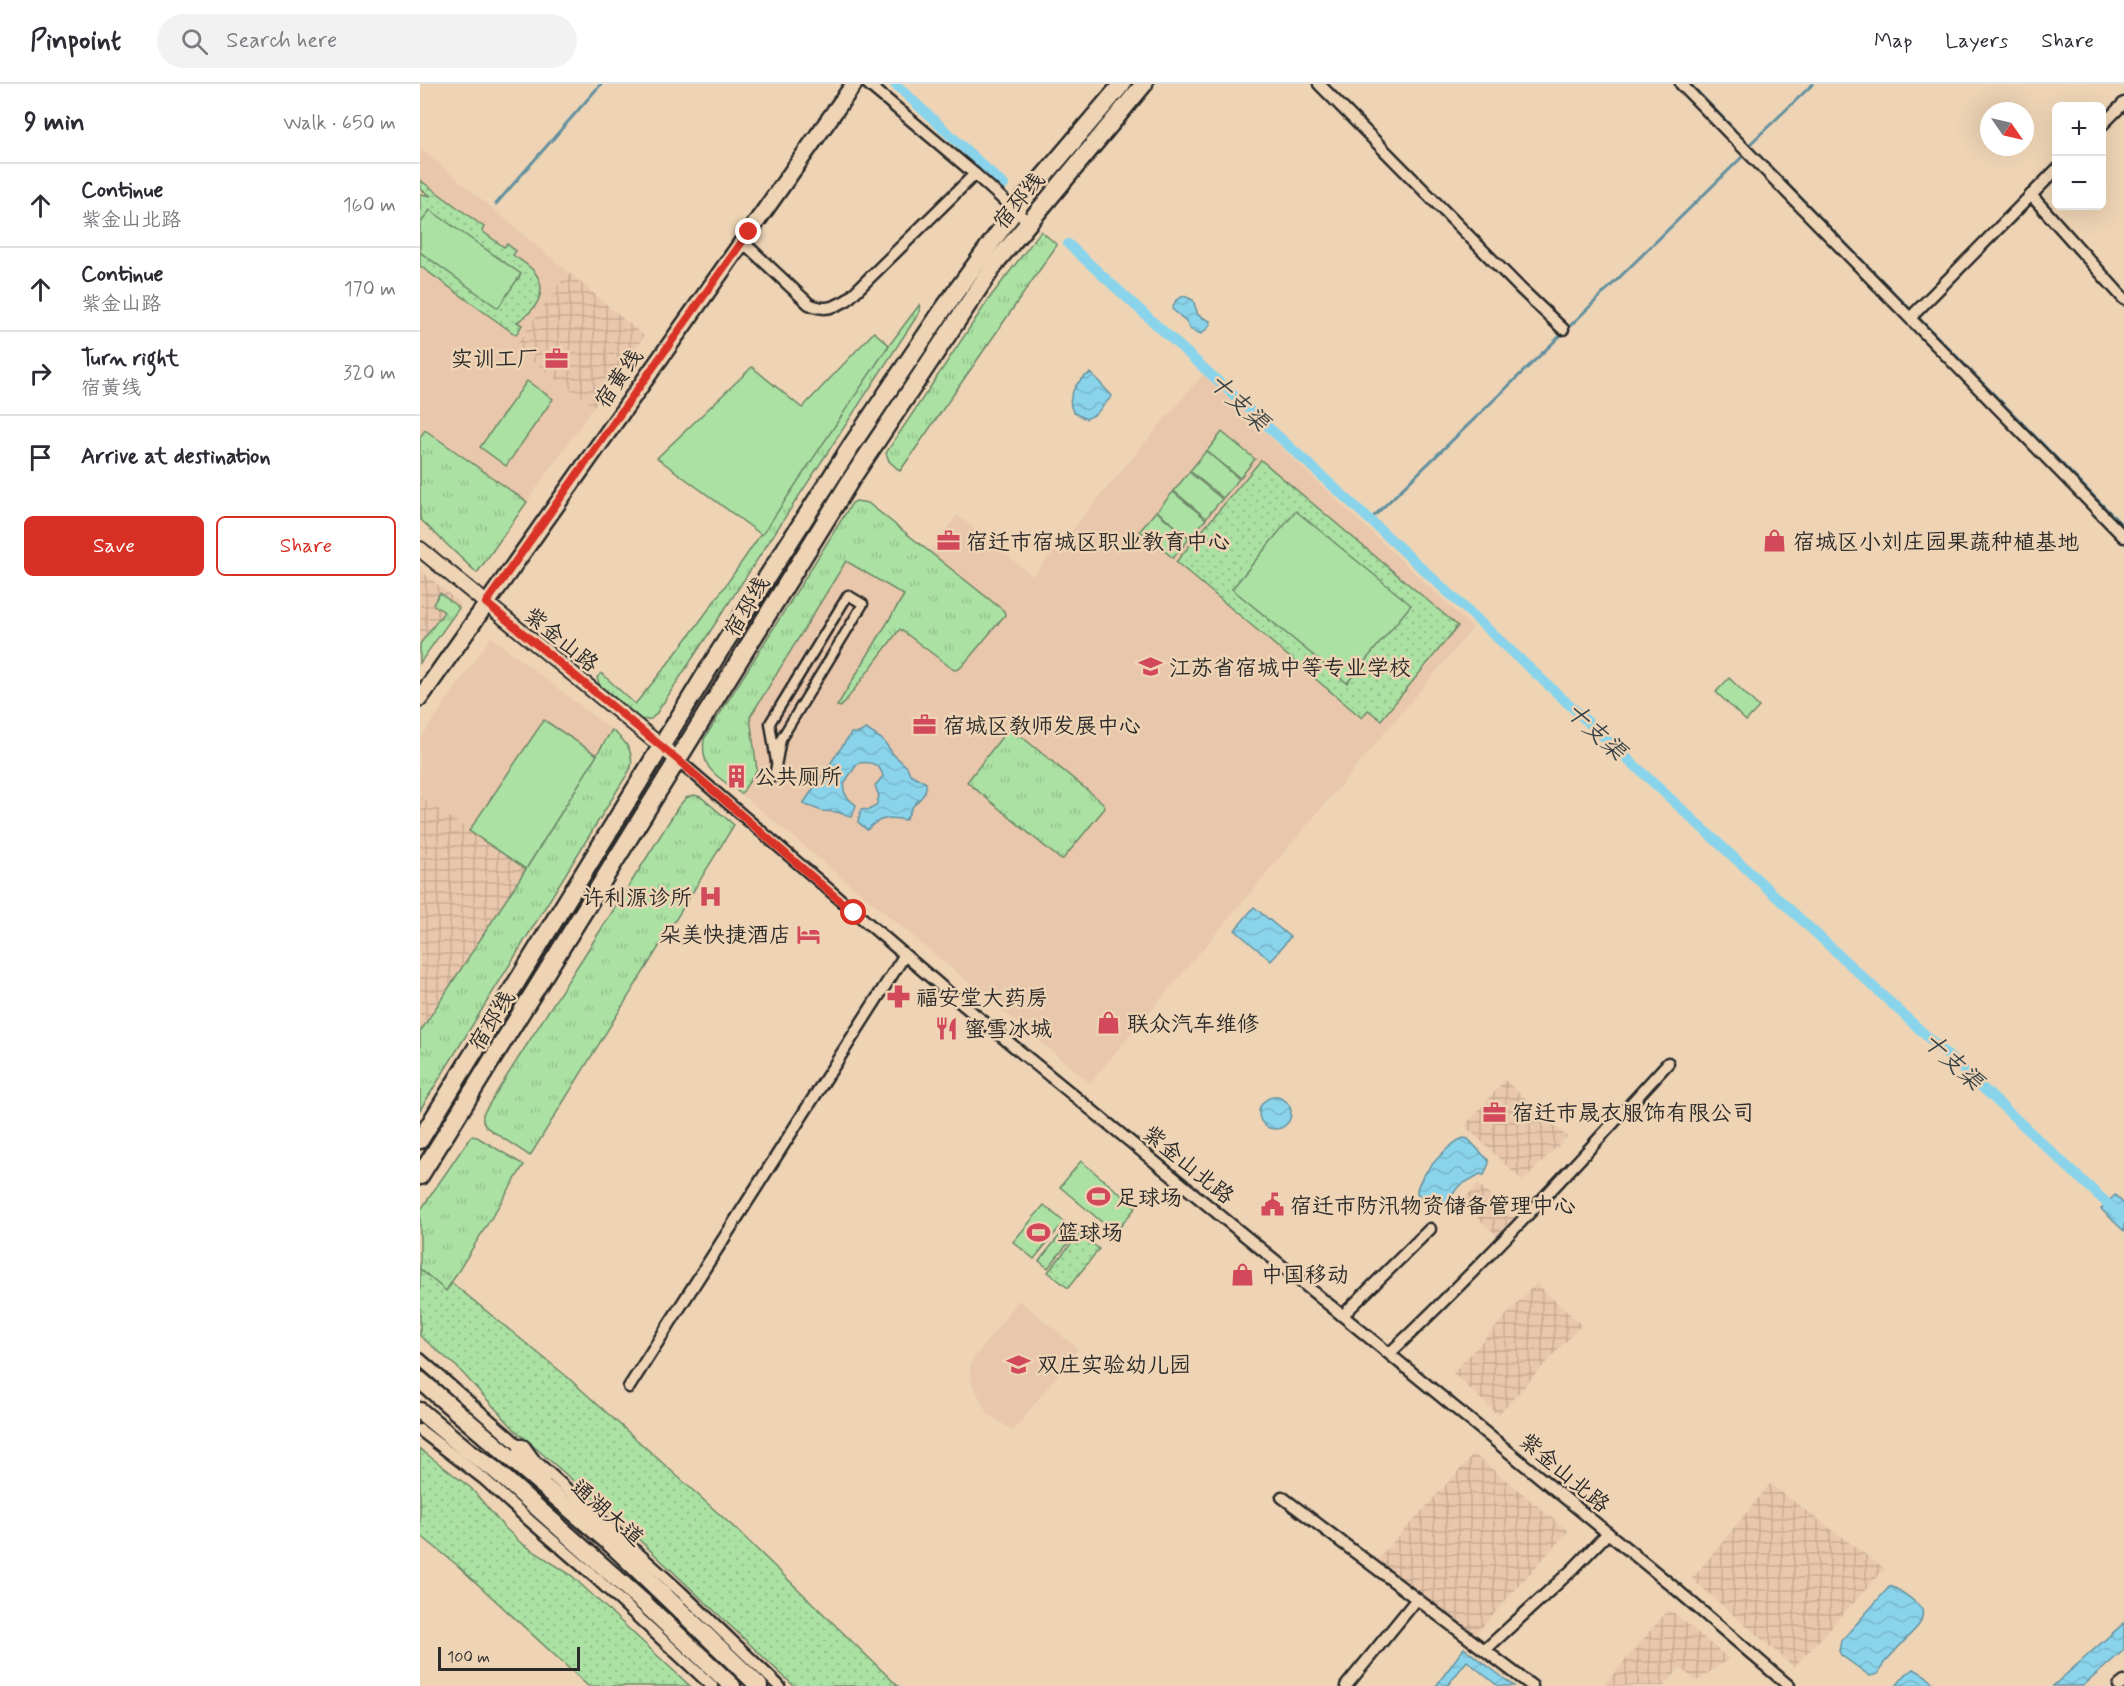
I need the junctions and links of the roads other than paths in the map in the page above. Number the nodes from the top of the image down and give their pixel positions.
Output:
1 (854, 84) edge
2 (868, 84) edge
3 (1122, 84) edge
4 (1144, 84) edge
5 (1319, 84) edge
6 (1681, 84) edge
7 (2124, 104) edge
8 (2106, 121) edge
9 (975, 174) junction
10 (2052, 174) edge
11 (2031, 195) junction
12 (1015, 210) junction
13 (1028, 222) junction
14 (742, 242) junction
15 (2124, 299) edge
16 (1913, 315) junction
17 (1563, 328) dead end
18 (2124, 537) edge
19 (420, 549) edge
20 (486, 603) junction
21 (420, 698) edge
22 (662, 748) junction
23 (678, 760) junction
24 (777, 762) junction
25 (774, 777) dead end
26 (904, 956) junction
27 (1668, 1063) dead end
28 (420, 1140) edge
29 (420, 1176) edge
30 (1430, 1229) dead end
31 (1343, 1315) junction
32 (1390, 1353) junction
33 (420, 1359) edge
34 (420, 1380) edge
35 (628, 1387) dead end
36 (420, 1411) edge
37 (420, 1420) edge
38 (440, 1428) junction
39 (420, 1430) edge
40 (522, 1448) junction
41 (1282, 1497) dead end
42 (558, 1499) junction
43 (1608, 1533) junction
44 (1417, 1599) junction
45 (1485, 1650) junction
46 (2124, 1682) edge
47 (1781, 1684) edge
48 (712, 1686) edge
49 (732, 1686) edge
50 (759, 1686) edge
51 (778, 1686) edge
52 (1346, 1686) edge
53 (1533, 1686) edge
54 (2119, 1686) edge

1 - 14 main road, 宿黄线
2 - 9 street
3 - 12 main road, 宿邳线
4 - 13 main road, 宿邳线
5 - 17 street
6 - 16 street
7 - 8 street
9 - 12 street
9 - 14 street
10 - 11 street
11 - 15 street
11 - 16 street
12 - 13 street
12 - 22 main road, 宿邳线
13 - 23 main road, 宿邳线
14 - 20 main road, 宿黄线
16 - 18 street
19 - 20 street, 紫金山路
20 - 21 main road, 宿黄线
20 - 22 street, 紫金山路
22 - 23 street, 紫金山路
22 - 28 main road, 宿邳线
23 - 26 street, 紫金山北路
23 - 29 main road, 宿邳线
24 - 24 street
24 - 25 street
26 - 31 street, 紫金山北路
26 - 35 street
27 - 32 street
30 - 31 street
31 - 32 street, 紫金山北路
32 - 43 street, 紫金山北路
33 - 40 street
34 - 42 main road, 通湖大道
36 - 38 main road, 通湖大道
37 - 38 main road
38 - 49 main road, 通湖大道
39 - 48 street
40 - 42 main road
40 - 51 street
41 - 44 street
42 - 50 main road, 通湖大道
43 - 45 street
43 - 47 street, 紫金山北路
44 - 45 street
44 - 52 street
45 - 53 street
46 - 54 street

